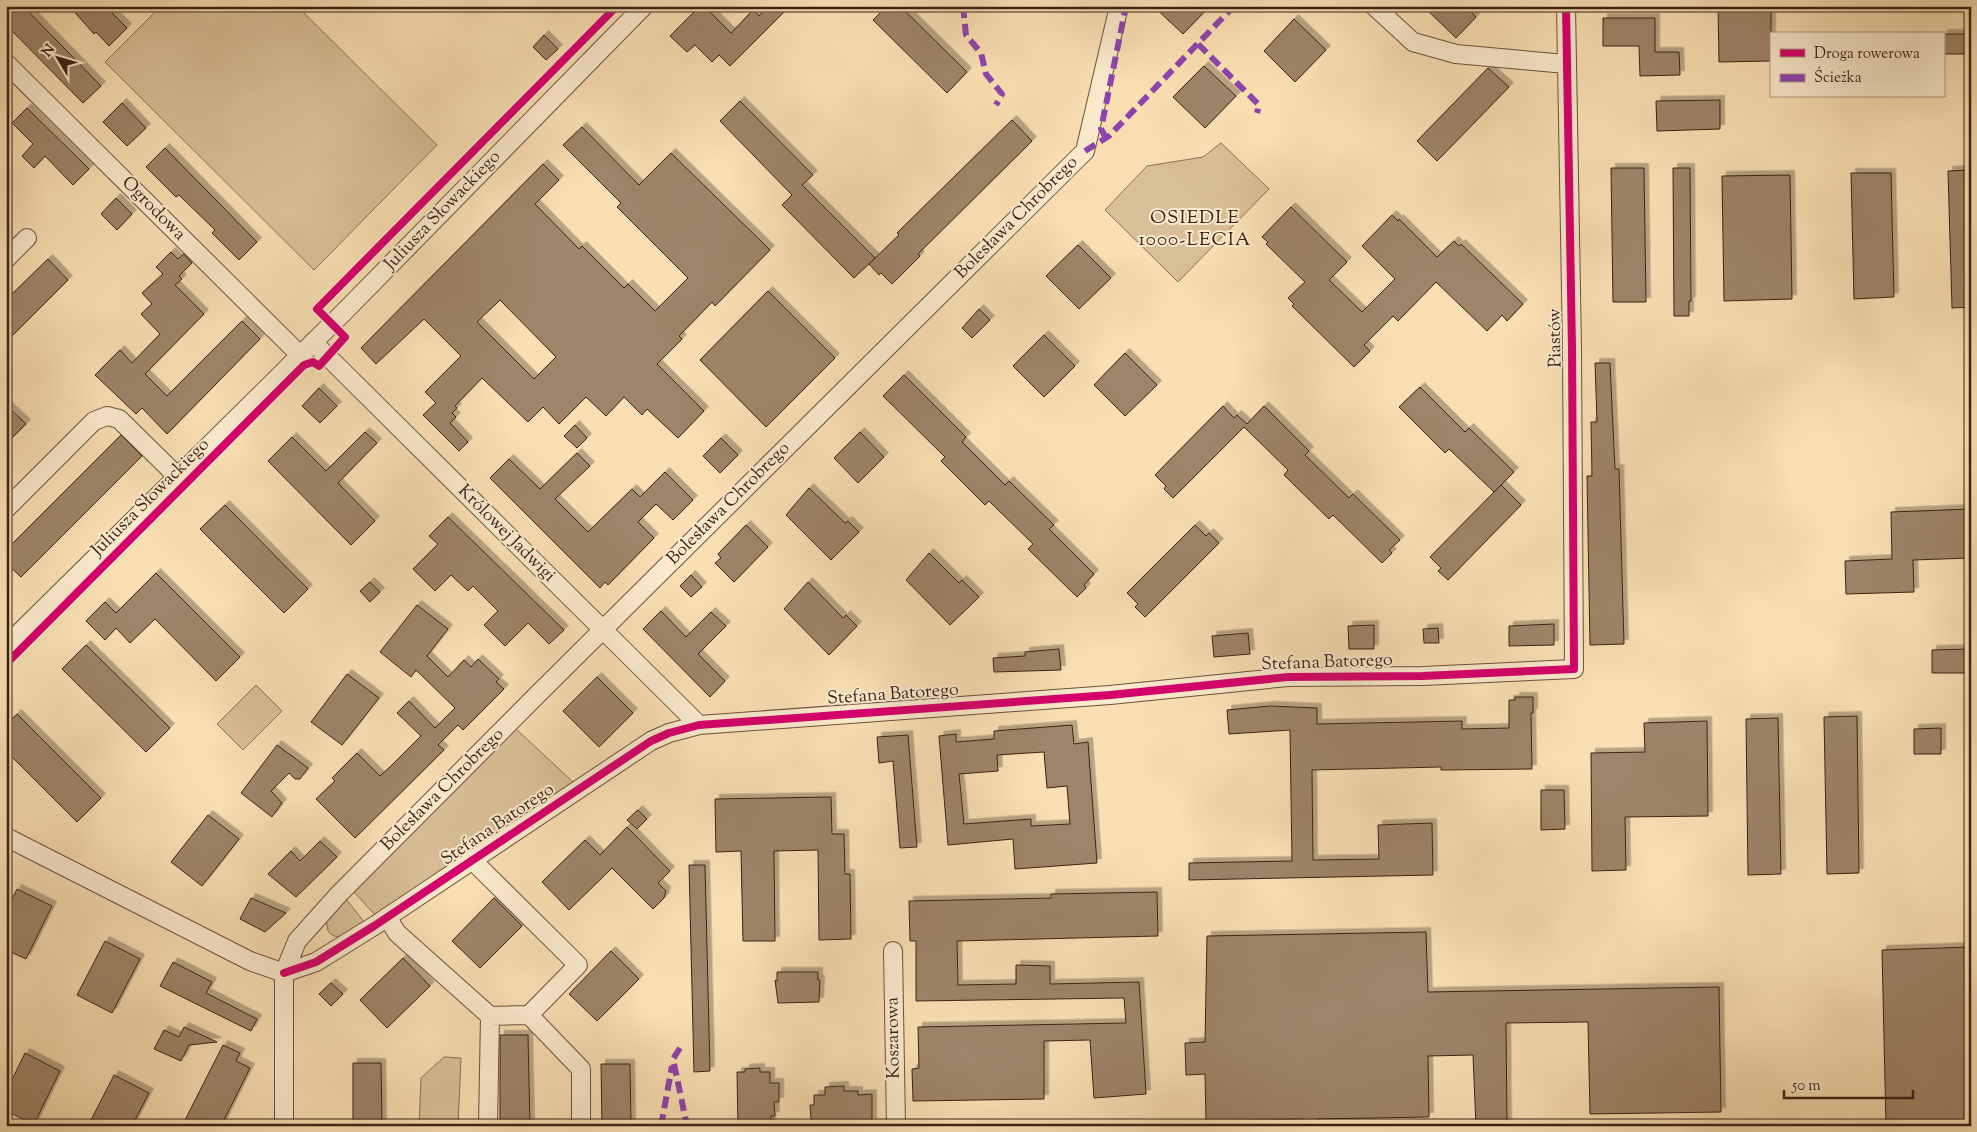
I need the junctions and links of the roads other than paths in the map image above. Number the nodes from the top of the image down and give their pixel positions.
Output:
1 (644, 6) edge
2 (1119, 6) edge
3 (1374, 6) edge
4 (1566, 6) edge
5 (6, 63) edge
6 (1566, 64) junction
7 (27, 238) dead end
8 (6, 259) edge
9 (313, 342) junction
10 (300, 355) junction
11 (177, 476) junction
12 (6, 509) edge
13 (603, 629) junction
14 (6, 646) edge
15 (1574, 669) joint
16 (699, 725) junction
17 (6, 837) edge
18 (472, 860) junction
19 (387, 917) junction
20 (892, 951) dead end
21 (284, 973) junction
22 (529, 1015) junction
23 (490, 1016) junction
24 (284, 1126) edge
25 (488, 1126) edge
26 (581, 1126) edge
27 (896, 1126) edge

1 - 9 street, Juliusza Słowackiego
2 - 13 street, Bolesława Chrobrego
3 - 6 street
4 - 6 street, Piastów
5 - 10 street, Ogrodowa
6 - 15 street, Piastów
7 - 8 street
9 - 10 street, Juliusza Słowackiego
9 - 13 street, Królowej Jadwigi
10 - 11 street, Juliusza Słowackiego
11 - 12 street
11 - 14 street, Juliusza Słowackiego
13 - 16 street, Królowej Jadwigi
13 - 21 street, Bolesława Chrobrego
15 - 16 street, Stefana Batorego
16 - 18 street, Stefana Batorego
17 - 21 street
18 - 19 street, Stefana Batorego
18 - 22 street
19 - 21 street, Stefana Batorego
19 - 23 street
20 - 27 street, Koszarowa
21 - 24 street
22 - 23 street
22 - 26 street
23 - 25 street

